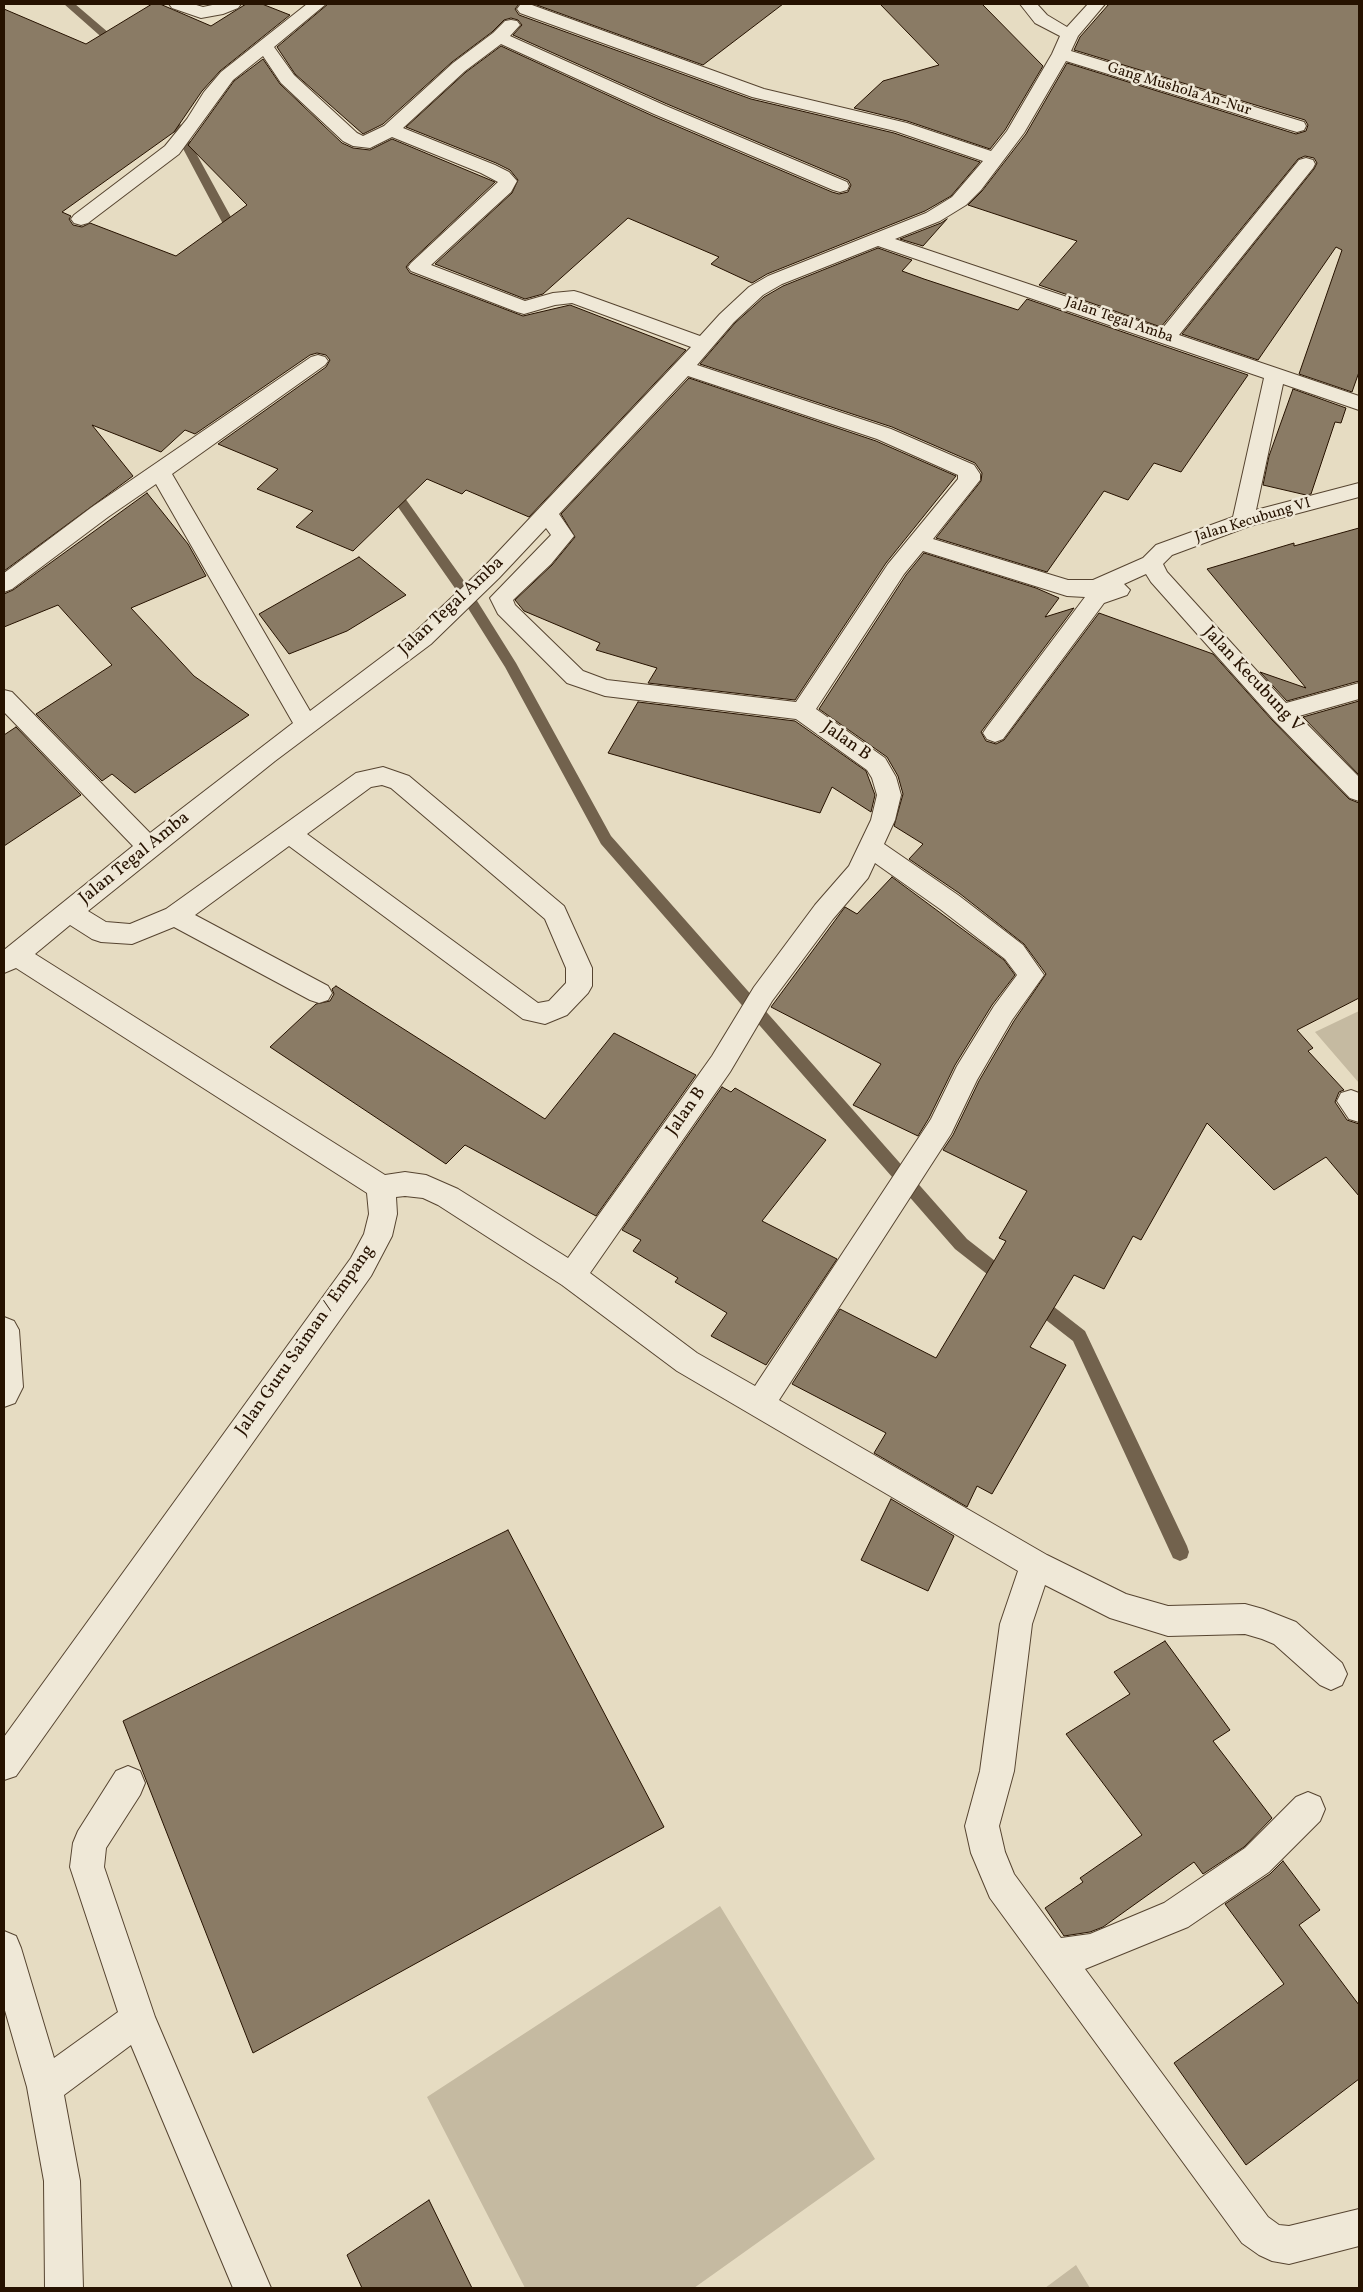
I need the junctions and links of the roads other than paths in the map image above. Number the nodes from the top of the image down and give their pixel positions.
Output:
1 (178, 4) edge
2 (232, 4) edge
3 (317, 4) edge
4 (1028, 4) edge
5 (1097, 4) edge
6 (528, 6) edge
7 (1070, 34) junction
8 (499, 37) junction
9 (265, 46) junction
10 (1061, 54) junction
11 (1297, 126) dead end
12 (391, 130) junction
13 (995, 159) junction
14 (1306, 164) dead end
15 (840, 186) dead end
16 (81, 219) dead end
17 (879, 240) junction
18 (1167, 337) junction
19 (705, 345) junction
20 (318, 361) dead end
21 (684, 368) junction
22 (1275, 374) junction
23 (1359, 403) edge
24 (160, 472) junction
25 (1359, 490) edge
26 (547, 514) junction
27 (1243, 521) junction
28 (918, 542) junction
29 (1155, 570) junction
30 (4, 584) edge
31 (1359, 691) edge
32 (4, 698) edge
33 (802, 711) junction
34 (1281, 713) junction
35 (307, 726) junction
36 (995, 733) dead end
37 (1359, 792) edge
38 (290, 834) junction
39 (149, 847) junction
40 (870, 847) junction
41 (175, 916) junction
42 (63, 917) junction
43 (17, 953) edge
44 (319, 993) dead end
45 (381, 1187) junction
46 (572, 1276) junction
47 (4, 1330) edge
48 (4, 1394) edge
49 (760, 1403) junction
50 (1036, 1564) junction
51 (1331, 1674) dead end
52 (4, 1764) edge
53 (128, 1783) dead end
54 (1308, 1809) dead end
55 (4, 1948) edge
56 (1054, 1956) junction
57 (138, 2019) junction
58 (45, 2087) junction
59 (1359, 2228) edge
60 (64, 2288) edge
61 (252, 2288) edge

1 - 2 street
3 - 9 street
4 - 7 street
5 - 7 street, Jalan Tegal Amba
6 - 8 street
6 - 13 street
7 - 10 street, Jalan Tegal Amba
8 - 12 street
8 - 15 street
9 - 12 street
9 - 16 street
10 - 11 street, Gang Mushola An-Nur
10 - 13 street, Jalan Tegal Amba
12 - 19 street
13 - 17 street, Jalan Tegal Amba
14 - 18 street
17 - 18 street, Jalan Tegal Amba
17 - 19 street, Jalan Tegal Amba
18 - 22 street, Jalan Tegal Amba
19 - 21 street, Jalan Tegal Amba
20 - 24 street
21 - 26 street, Jalan Tegal Amba
21 - 28 street
22 - 23 street, Jalan Tegal Amba
22 - 27 street
24 - 30 street
24 - 35 street
25 - 27 street, Jalan Kecubung VI
26 - 33 street
26 - 35 street, Jalan Tegal Amba
27 - 29 street, Jalan Kecubung VI
28 - 29 street
28 - 33 street
29 - 34 street, Jalan Kecubung V
29 - 36 street
31 - 34 street
32 - 39 street
33 - 40 street, Jalan B
34 - 37 street, Jalan Kecubung V
35 - 39 street, Jalan Tegal Amba
38 - 38 street
38 - 41 street
39 - 42 street, Jalan Tegal Amba
40 - 46 street, Jalan B
40 - 49 street
41 - 42 street
41 - 44 street
42 - 43 street, Jalan Tegal Amba
43 - 45 street
45 - 46 street
45 - 52 street, Jalan Guru Saiman / Empang
46 - 49 street
47 - 48 street
49 - 50 street
50 - 51 street
50 - 56 street
53 - 57 street
54 - 56 street
55 - 58 street
56 - 59 street
57 - 58 street
57 - 61 street
58 - 60 street

